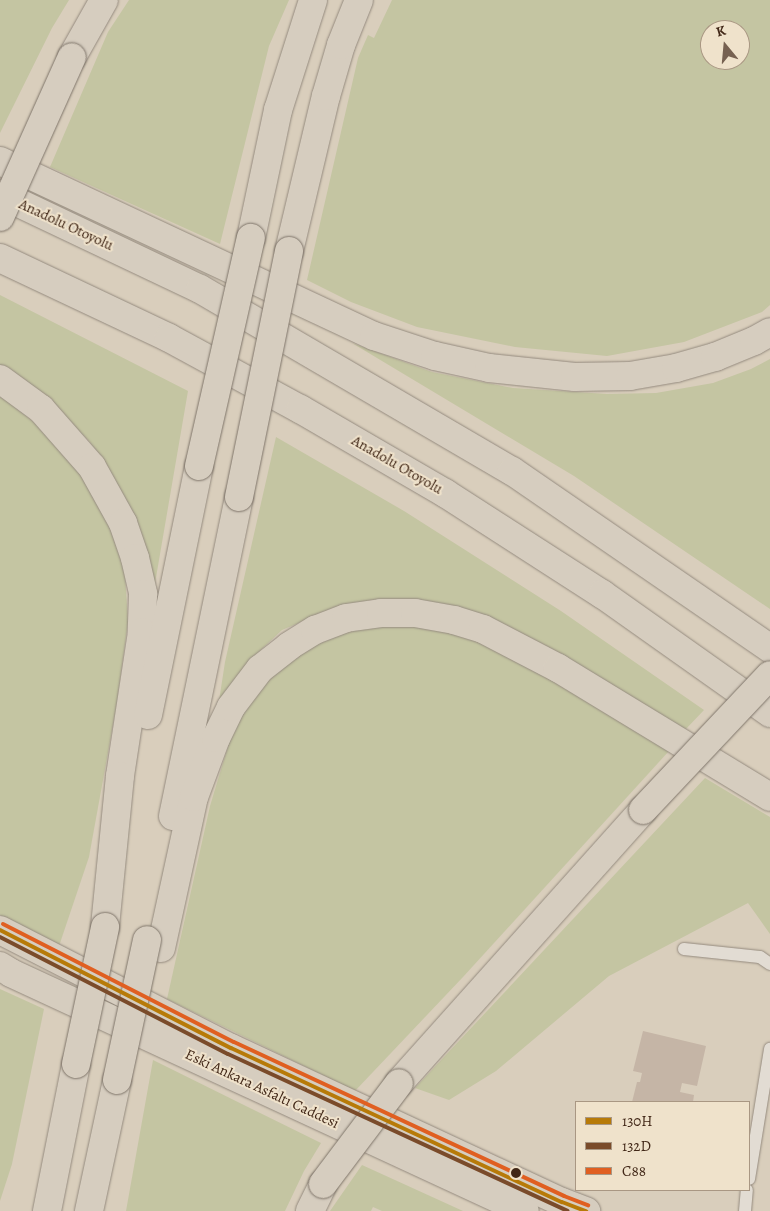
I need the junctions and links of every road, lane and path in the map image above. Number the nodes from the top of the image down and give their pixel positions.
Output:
1 (104, 0) edge
2 (313, 0) edge
3 (359, 0) edge
4 (0, 161) edge
5 (0, 194) edge
6 (0, 217) edge
7 (0, 258) edge
8 (770, 332) edge
9 (0, 379) edge
10 (770, 648) edge
11 (770, 675) edge
12 (770, 713) edge
13 (770, 797) edge
14 (104, 927) junction
15 (0, 930) edge
16 (154, 944) junction
17 (684, 949) dead end
18 (770, 964) edge
19 (0, 966) edge
20 (770, 1049) edge
21 (750, 1173) edge
22 (747, 1191) edge
23 (47, 1211) edge
24 (89, 1211) edge
25 (310, 1211) edge
26 (525, 1211) edge
27 (586, 1211) edge
28 (745, 1211) edge

1 - 6 main road, bridge
2 - 14 main road, bridge
3 - 16 main road, bridge
4 - 8 main road
5 - 10 main road, Anadolu Otoyolu
7 - 12 main road, Anadolu Otoyolu
9 - 14 main road
11 - 25 main road, bridge
13 - 16 main road
14 - 23 main road, bridge
15 - 27 main road, Eski Ankara Asfaltı Caddesi
16 - 24 main road, bridge
17 - 18 lane
19 - 26 main road, Eski Ankara Asfaltı Caddesi
20 - 21 lane
22 - 28 lane

